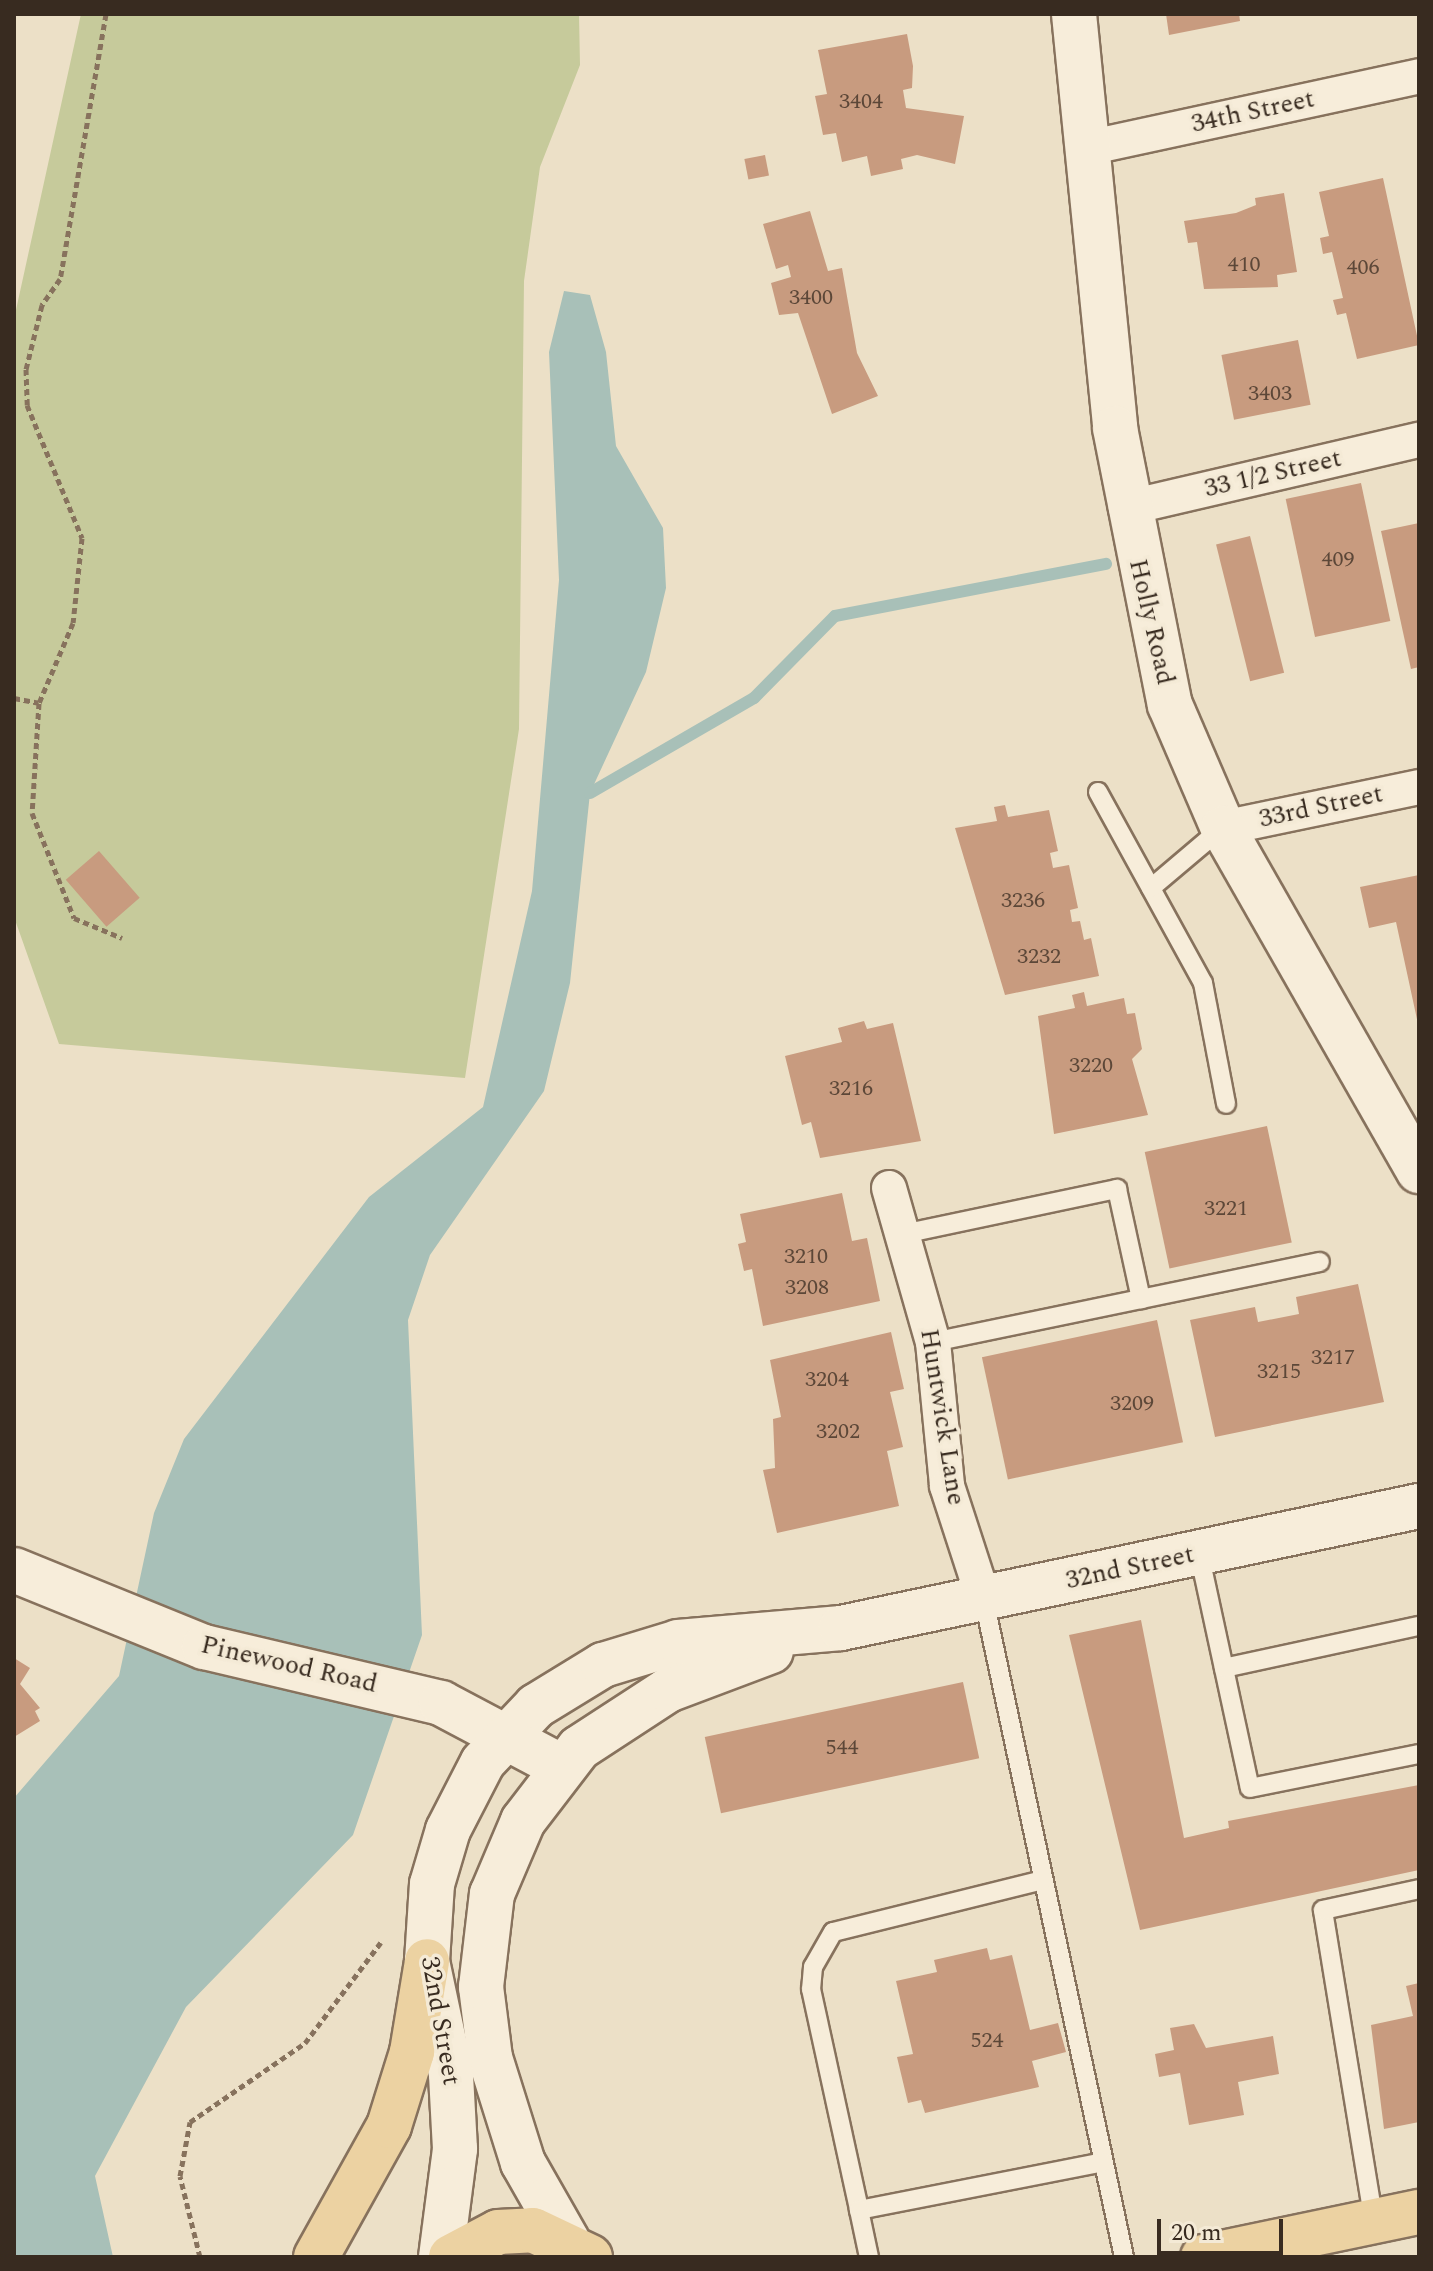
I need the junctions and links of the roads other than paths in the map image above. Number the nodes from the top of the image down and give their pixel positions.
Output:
1 (1074, 14) edge
2 (1419, 76) edge
3 (1087, 148) junction
4 (1419, 440) edge
5 (1126, 508) junction
6 (1419, 787) edge
7 (1098, 792) dead end
8 (1223, 828) junction
9 (1151, 888) junction
10 (1226, 1104) dead end
11 (1419, 1171) edge
12 (889, 1188) dead end
13 (903, 1234) junction
14 (1320, 1262) dead end
15 (1141, 1299) junction
16 (933, 1342) junction
17 (1419, 1506) edge
18 (1199, 1553) junction
19 (14, 1570) edge
20 (984, 1600) junction
21 (1419, 1626) edge
22 (841, 1628) junction
23 (1224, 1668) junction
24 (503, 1734) junction
25 (1419, 1754) edge
26 (560, 1766) junction
27 (1043, 1880) junction
28 (1419, 1889) edge
29 (427, 1961) junction
30 (1103, 2162) junction
31 (859, 2210) junction
32 (1419, 2212) edge
33 (1374, 2222) junction
34 (589, 2251) edge
35 (316, 2257) edge
36 (441, 2257) edge
37 (451, 2257) edge
38 (869, 2257) edge
39 (1124, 2257) edge
40 (1203, 2257) edge

1 - 3 street, Holly Road
2 - 3 street, 34th Street
3 - 5 street, Holly Road
4 - 5 street, 33 1/2 Street
5 - 8 street, Holly Road
6 - 8 street, 33rd Street
7 - 9 lane
8 - 9 lane
8 - 11 street, Holly Road
9 - 10 lane
12 - 13 street, Huntwick Lane
13 - 15 lane
13 - 16 street, Huntwick Lane
14 - 15 lane
15 - 16 lane
16 - 20 street, Huntwick Lane
17 - 18 street, 32nd Street
18 - 20 street, 32nd Street
18 - 23 lane
19 - 24 street, Pinewood Road
20 - 22 street, 32nd Street
20 - 27 lane
21 - 23 lane
22 - 24 street, 32nd Street
22 - 26 street, 32nd Street
23 - 25 lane
24 - 26 street, Pinewood Road
24 - 29 street, 32nd Street
26 - 34 street, 32nd Street
27 - 30 lane
27 - 31 lane
28 - 33 lane
29 - 35 main road
29 - 36 street, 32nd Street
30 - 31 lane
30 - 39 lane
31 - 38 lane
32 - 33 main road
33 - 40 main road
34 - 37 main road

